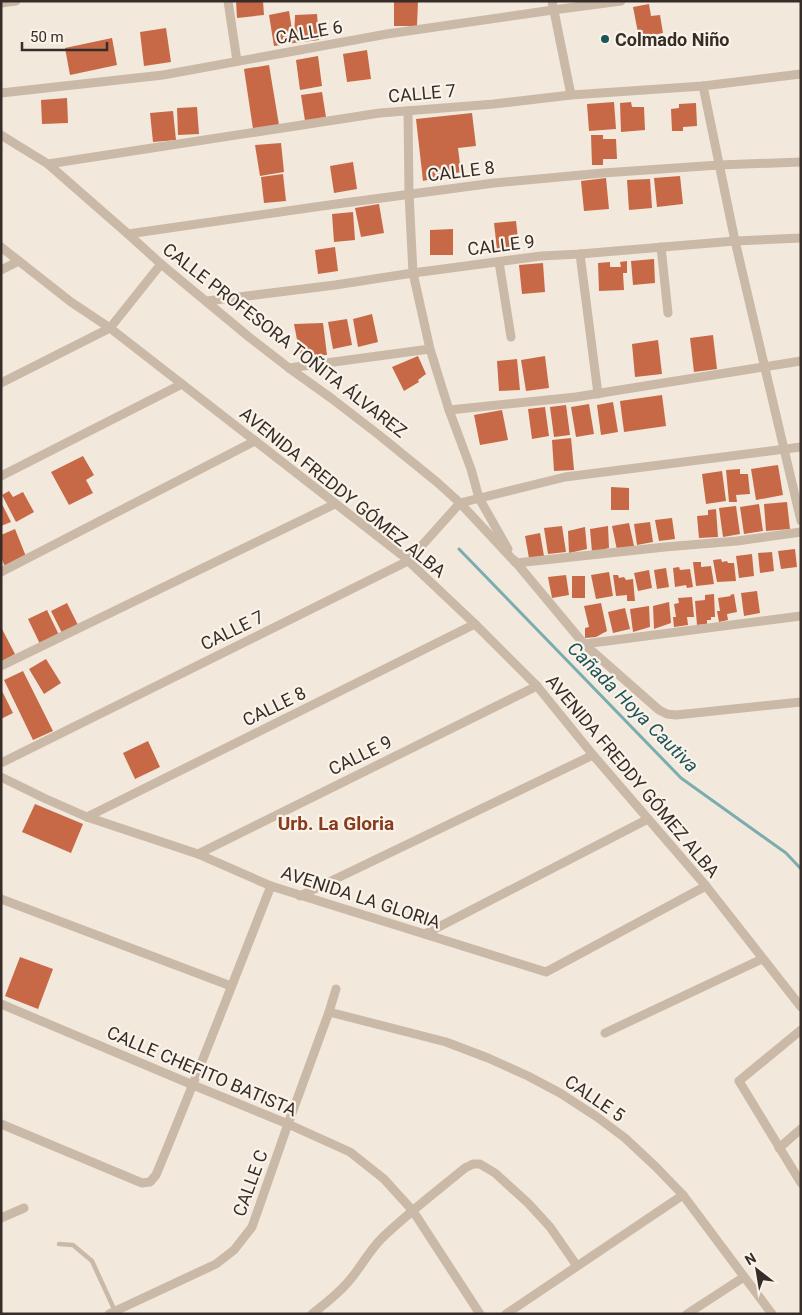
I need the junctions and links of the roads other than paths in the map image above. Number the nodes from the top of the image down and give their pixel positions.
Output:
1 (16, 1) edge
2 (228, 1) edge
3 (622, 1) edge
4 (1, 3) edge
5 (552, 6) edge
6 (237, 61) junction
7 (801, 74) edge
8 (703, 86) junction
9 (1, 93) edge
10 (571, 95) junction
11 (408, 111) junction
12 (1, 135) edge
13 (801, 162) edge
14 (48, 164) junction
15 (719, 165) junction
16 (408, 194) junction
17 (128, 234) junction
18 (801, 238) edge
19 (735, 241) junction
20 (1, 247) edge
21 (661, 247) junction
22 (580, 254) junction
23 (19, 261) junction
24 (499, 262) junction
25 (161, 264) junction
26 (1, 270) edge
27 (413, 273) junction
28 (207, 301) junction
29 (668, 313) dead end
30 (110, 328) junction
31 (511, 337) dead end
32 (430, 348) junction
33 (801, 362) edge
34 (764, 366) junction
35 (289, 368) junction
36 (1, 383) edge
37 (182, 384) junction
38 (598, 394) junction
39 (449, 410) junction
40 (255, 441) junction
41 (801, 447) edge
42 (784, 450) junction
43 (1, 476) edge
44 (479, 498) junction
45 (460, 503) junction
46 (335, 504) junction
47 (801, 521) edge
48 (801, 532) edge
49 (408, 561) junction
50 (516, 563) junction
51 (1, 572) edge
52 (801, 616) edge
53 (475, 624) junction
54 (584, 644) junction
55 (1, 666) edge
56 (537, 686) junction
57 (801, 702) edge
58 (594, 755) junction
59 (1, 763) edge
60 (2, 779) edge
61 (87, 817) junction
62 (648, 819) junction
63 (198, 854) junction
64 (271, 886) junction
65 (706, 886) junction
66 (300, 896) junction
67 (1, 899) edge
68 (425, 934) junction
69 (762, 959) junction
70 (231, 986) junction
71 (336, 989) dead end
72 (1, 1004) edge
73 (801, 1007) edge
74 (329, 1012) junction
75 (801, 1030) edge
76 (605, 1033) dead end
77 (193, 1086) junction
78 (1, 1124) edge
79 (288, 1124) junction
80 (801, 1129) edge
81 (779, 1148) junction
82 (801, 1183) edge
83 (683, 1196) junction
84 (24, 1208) dead end
85 (413, 1210) junction
86 (1, 1218) edge
87 (59, 1244) dead end
88 (577, 1266) junction
89 (744, 1277) junction
90 (112, 1312) edge
91 (312, 1314) edge
92 (480, 1314) edge
93 (506, 1314) edge
94 (687, 1314) edge
95 (772, 1314) edge

1 - 4 street
2 - 6 street
3 - 5 street, CALLE 6
5 - 6 street, CALLE 6
5 - 10 street
6 - 9 street, CALLE 6
7 - 8 street, CALLE 7
8 - 10 street, CALLE 7
8 - 15 street
10 - 11 street, CALLE 7
11 - 14 street, CALLE 7
11 - 16 street
12 - 14 street, CALLE PROFESORA TOÑITA ÁLVAREZ
13 - 15 street, CALLE 8
14 - 17 street, CALLE PROFESORA TOÑITA ÁLVAREZ
15 - 16 street, CALLE 8
15 - 19 street
16 - 17 street, CALLE 8
16 - 27 street
17 - 25 street, CALLE PROFESORA TOÑITA ÁLVAREZ
18 - 19 street, CALLE 9
19 - 21 street, CALLE 9
19 - 34 street
20 - 23 street, AVENIDA FREDDY GÓMEZ ALBA
21 - 22 street, CALLE 9
21 - 29 street
22 - 24 street, CALLE 9
22 - 38 street
23 - 26 street
23 - 30 street, AVENIDA FREDDY GÓMEZ ALBA
24 - 27 street, CALLE 9
24 - 31 street
25 - 28 street, CALLE PROFESORA TOÑITA ÁLVAREZ
25 - 30 street
27 - 28 street, CALLE 9
27 - 32 street
28 - 35 street, CALLE PROFESORA TOÑITA ÁLVAREZ
30 - 36 street
30 - 37 street, AVENIDA FREDDY GÓMEZ ALBA
32 - 35 street
32 - 39 street
33 - 34 street
34 - 38 street
34 - 42 street
35 - 45 street, CALLE PROFESORA TOÑITA ÁLVAREZ
37 - 40 street, AVENIDA FREDDY GÓMEZ ALBA
37 - 43 street
38 - 39 street
39 - 44 street
40 - 46 street, AVENIDA FREDDY GÓMEZ ALBA
40 - 51 street
41 - 42 street
42 - 44 street
42 - 47 street
44 - 45 street
44 - 50 street
45 - 49 street, CALLE 7
45 - 50 street, CALLE PROFESORA TOÑITA ÁLVAREZ
46 - 49 street, AVENIDA FREDDY GÓMEZ ALBA
46 - 55 street
48 - 50 street
49 - 53 street, AVENIDA FREDDY GÓMEZ ALBA
49 - 59 street, CALLE 7
50 - 54 street
52 - 54 street
53 - 56 street, AVENIDA FREDDY GÓMEZ ALBA
53 - 61 street, CALLE 8
54 - 57 street
56 - 58 street, AVENIDA FREDDY GÓMEZ ALBA
56 - 63 street, CALLE 9
58 - 62 street, AVENIDA FREDDY GÓMEZ ALBA
58 - 66 street
60 - 61 street, AVENIDA LA GLORIA
61 - 63 street, AVENIDA LA GLORIA
62 - 65 street, AVENIDA FREDDY GÓMEZ ALBA
62 - 68 street
63 - 64 street, AVENIDA LA GLORIA
64 - 66 street, AVENIDA LA GLORIA
64 - 70 street
65 - 68 street, AVENIDA LA GLORIA
65 - 69 street, AVENIDA FREDDY GÓMEZ ALBA
66 - 68 street, AVENIDA LA GLORIA
67 - 70 street
69 - 73 street, AVENIDA FREDDY GÓMEZ ALBA
69 - 76 street
70 - 77 street
71 - 74 street, CALLE C
72 - 77 street, CALLE CHEFITO BATISTA
74 - 79 street, CALLE C
74 - 83 street, CALLE 5
75 - 81 street
77 - 78 street
77 - 79 street, CALLE CHEFITO BATISTA
79 - 85 street, CALLE CHEFITO BATISTA
79 - 90 street, CALLE C
80 - 81 street
81 - 82 street
83 - 88 street
83 - 89 street, CALLE 5
84 - 86 street
85 - 88 street
85 - 91 street
85 - 92 street, CALLE CHEFITO BATISTA
87 - 90 lane
88 - 93 street
89 - 94 street
89 - 95 street, CALLE 5

